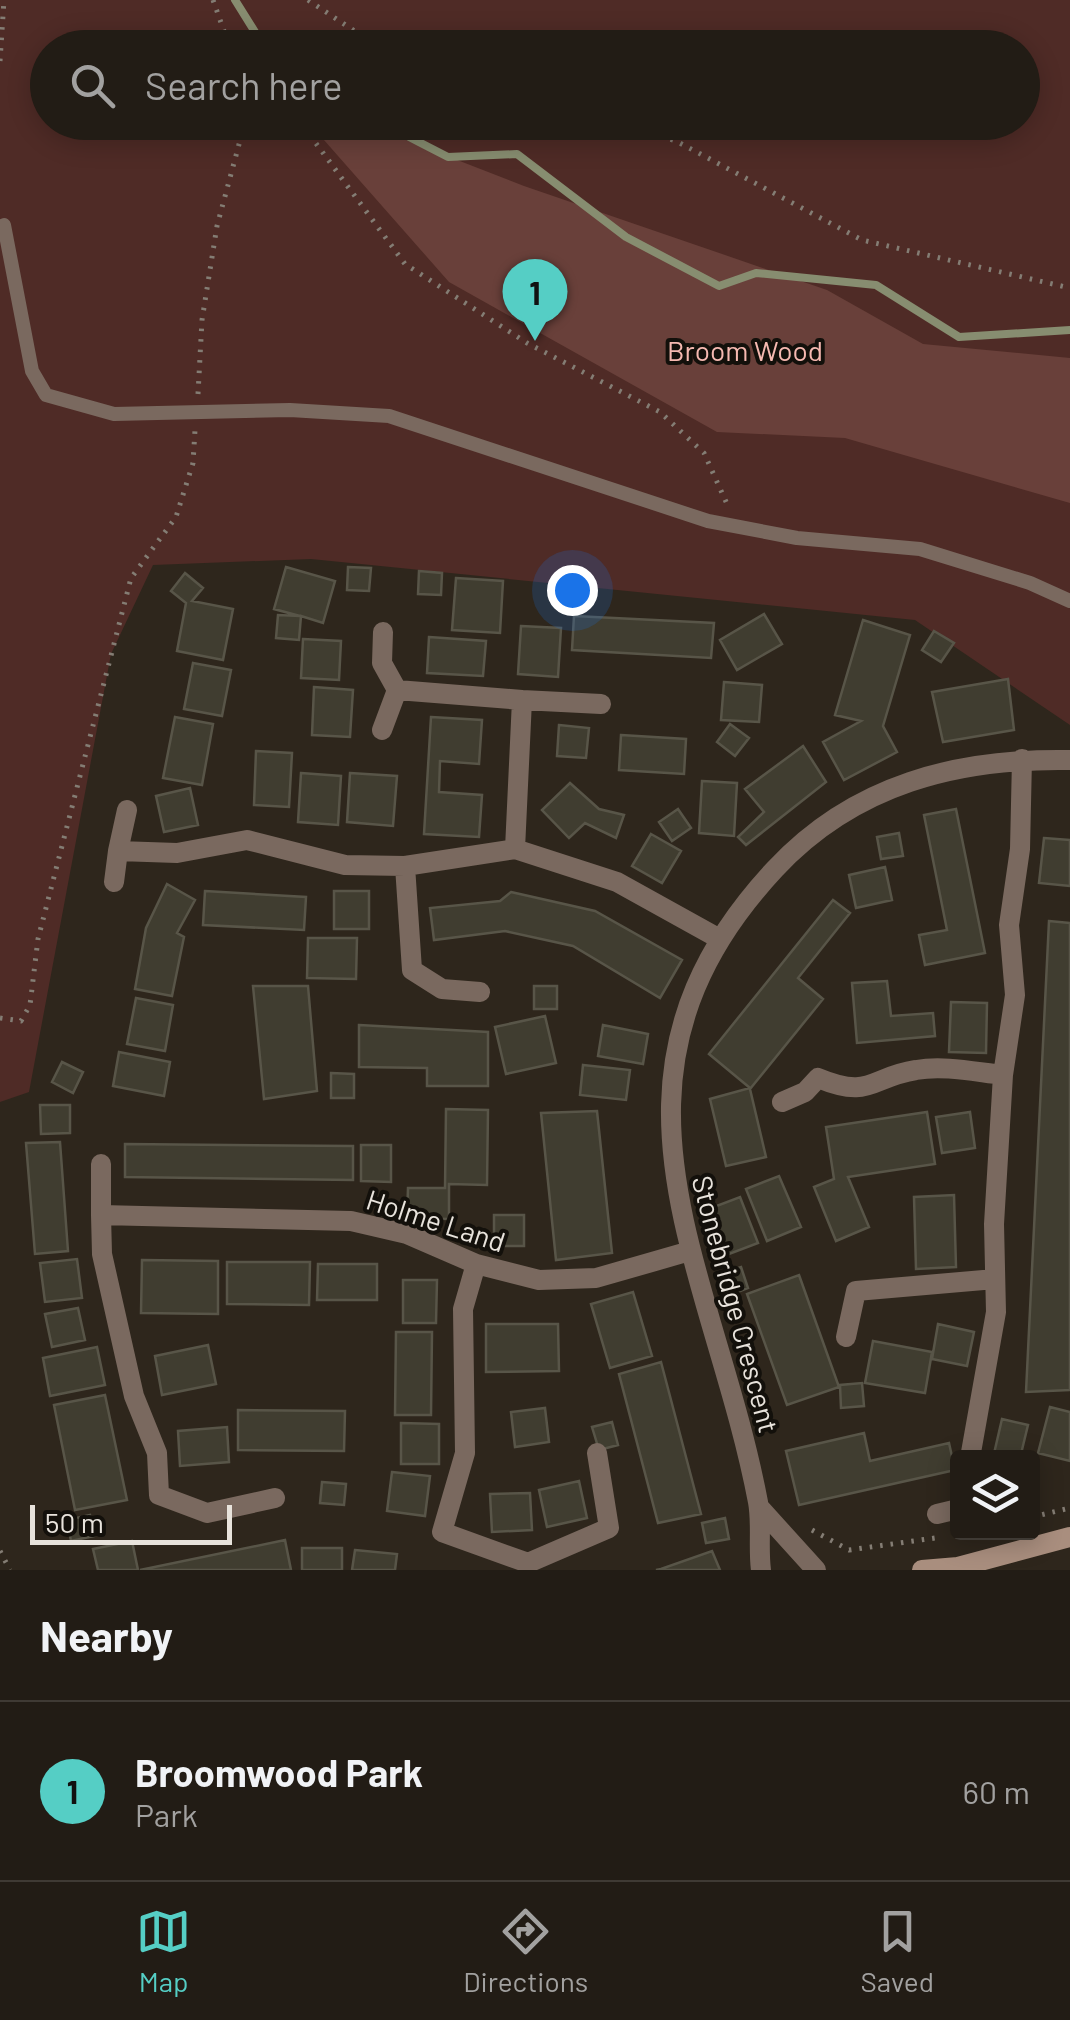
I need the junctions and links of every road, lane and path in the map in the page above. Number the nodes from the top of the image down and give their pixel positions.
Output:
1 (4, 0) edge
2 (213, 0) edge
3 (308, 0) edge
4 (224, 30) edge
5 (353, 30) edge
6 (0, 61) edge
7 (240, 140) edge
8 (313, 140) edge
9 (673, 140) edge
10 (4, 225) dead end
11 (1070, 288) edge
12 (197, 412) junction
13 (736, 526) junction
14 (1070, 601) edge
15 (382, 632) dead end
16 (398, 690) junction
17 (522, 700) junction
18 (602, 704) dead end
19 (382, 730) dead end
20 (1022, 759) junction
21 (1070, 760) edge
22 (127, 810) dead end
23 (515, 849) junction
24 (118, 851) junction
25 (404, 866) junction
26 (114, 882) dead end
27 (718, 938) junction
28 (480, 992) dead end
29 (0, 1018) edge
30 (1003, 1075) junction
31 (782, 1102) dead end
32 (101, 1164) dead end
33 (102, 1215) junction
34 (690, 1251) junction
35 (476, 1264) junction
36 (995, 1279) junction
37 (846, 1338) dead end
38 (972, 1450) edge
39 (597, 1453) dead end
40 (275, 1498) dead end
41 (760, 1507) junction
42 (1070, 1508) edge
43 (1040, 1515) edge
44 (942, 1537) dead end
45 (1070, 1537) edge
46 (790, 1540) junction
47 (0, 1551) edge
48 (956, 1568) edge
49 (10, 1570) edge
50 (760, 1570) edge
51 (816, 1570) edge
52 (922, 1570) edge

1 - 6 path
2 - 4 path
3 - 5 path
7 - 12 path
8 - 13 path
9 - 11 path
10 - 12 lane
12 - 13 lane
12 - 29 path
13 - 14 lane
15 - 16 street
16 - 17 street
16 - 19 street
17 - 18 street
17 - 23 street
20 - 21 street, Stonebridge Crescent
20 - 27 street, Stonebridge Crescent
20 - 30 street
22 - 24 street
23 - 25 street
23 - 27 street
24 - 25 street
24 - 26 street
25 - 28 street
27 - 34 street, Stonebridge Crescent
30 - 31 street
30 - 36 street
32 - 33 street
33 - 35 street, Holme Land
33 - 40 street
34 - 35 street, Holme Land
34 - 41 street, Stonebridge Crescent
35 - 39 street
36 - 37 street
36 - 38 street
41 - 46 street, Stonebridge Crescent
41 - 50 street, Stonebridge Crescent
42 - 43 path
44 - 46 path
45 - 48 street
46 - 51 street, Stonebridge Crescent
47 - 49 path
48 - 52 street

